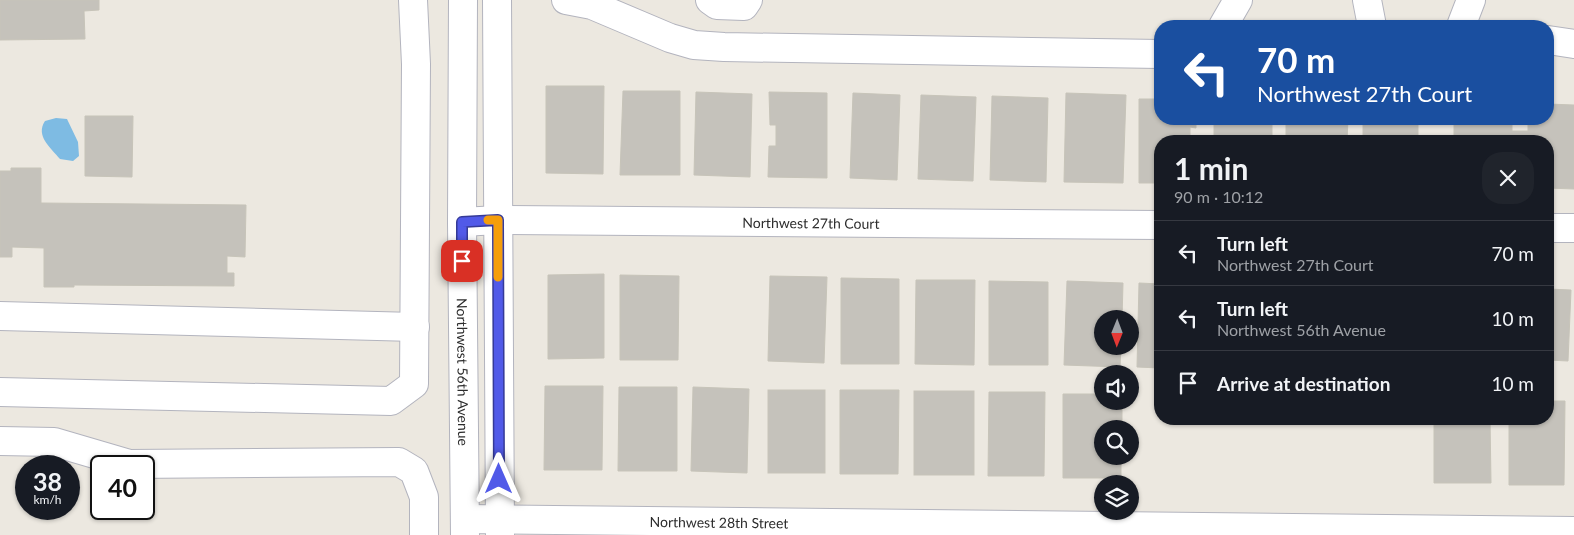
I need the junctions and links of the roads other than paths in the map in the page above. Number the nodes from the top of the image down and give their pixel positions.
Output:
1 (413, 0) edge
2 (463, 0) edge
3 (497, 0) edge
4 (566, 0) edge
5 (710, 0) edge
6 (748, 0) edge
7 (1238, 0) edge
8 (1367, 0) edge
9 (1471, 0) edge
10 (1226, 20) edge
11 (1371, 20) edge
12 (1463, 20) edge
13 (1554, 41) edge
14 (1574, 44) edge
15 (1154, 54) edge
16 (498, 220) junction
17 (462, 222) junction
18 (1154, 225) edge
19 (1554, 228) edge
20 (1574, 228) edge
21 (0, 316) edge
22 (414, 327) junction
23 (0, 392) edge
24 (0, 441) edge
25 (465, 527) edge
26 (500, 527) edge
27 (1574, 532) edge
28 (424, 535) edge

1 - 22 street
2 - 17 street, Northwest 56th Avenue
3 - 16 street
4 - 15 street
5 - 6 street
7 - 10 street
8 - 11 street
9 - 12 street
13 - 14 street
16 - 17 street, Northwest 27th Court
16 - 18 street, Northwest 27th Court
16 - 26 street
17 - 25 street, Northwest 56th Avenue
19 - 20 street
21 - 22 street
22 - 23 street
24 - 28 street
25 - 26 street, Northwest 28th Street
26 - 27 street, Northwest 28th Street

